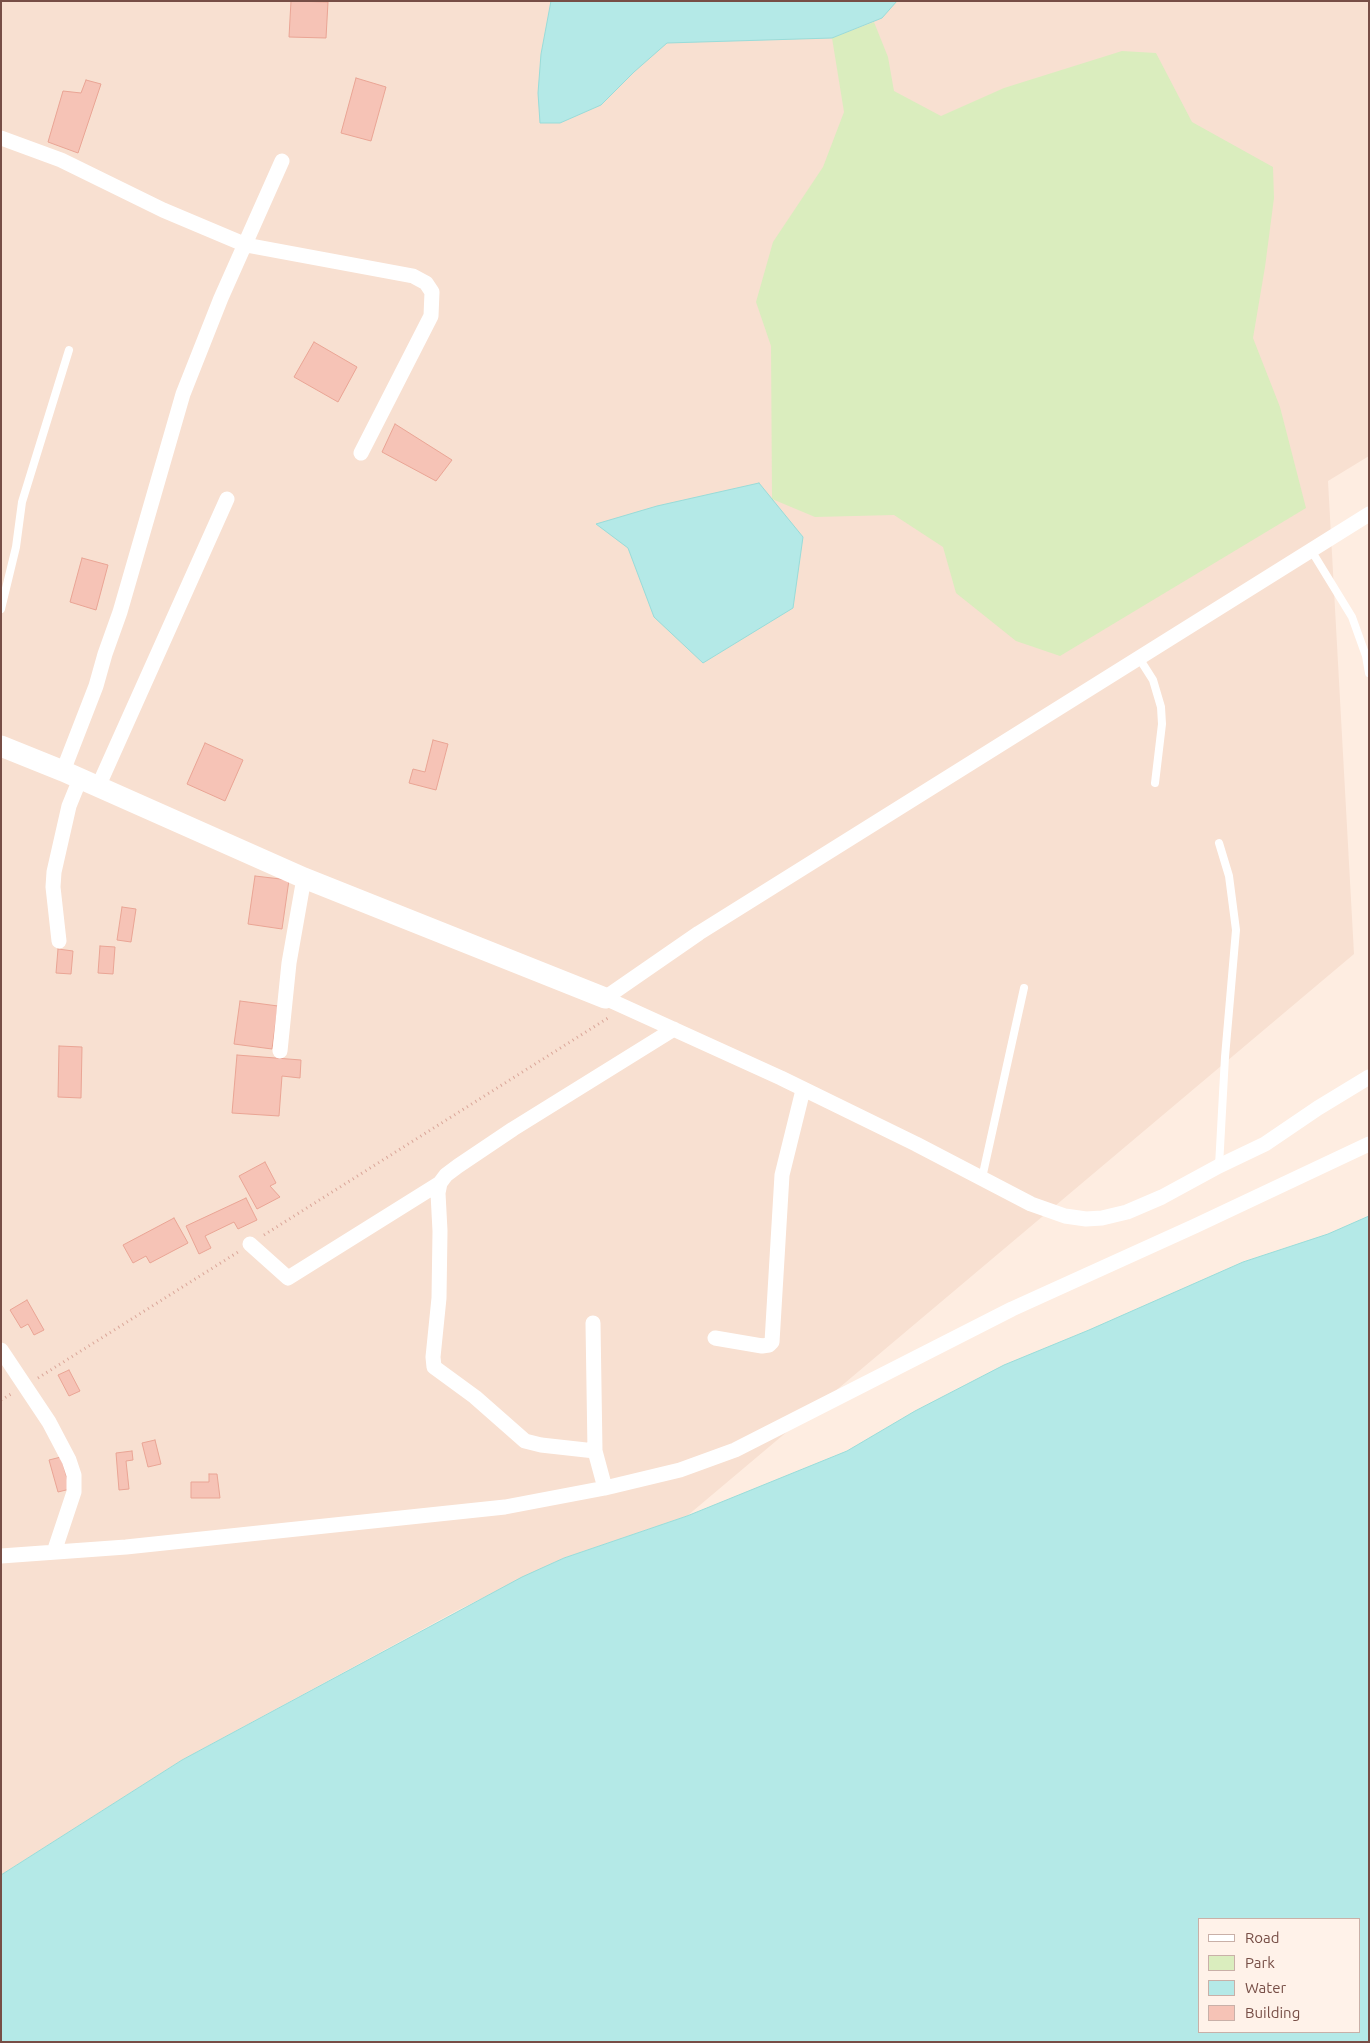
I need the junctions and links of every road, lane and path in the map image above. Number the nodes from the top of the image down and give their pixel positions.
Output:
1 (1, 138) edge
2 (282, 161) dead end
3 (246, 245) junction
4 (69, 350) dead end
5 (361, 454) dead end
6 (226, 498) dead end
7 (1369, 514) edge
8 (1311, 550) junction
9 (1, 609) edge
10 (1139, 658) junction
11 (1369, 673) edge
12 (1, 746) edge
13 (80, 779) junction
14 (1155, 783) dead end
15 (1219, 843) dead end
16 (304, 878) junction
17 (59, 941) dead end
18 (1024, 988) dead end
19 (605, 998) junction
20 (626, 1006) junction
21 (674, 1029) junction
22 (280, 1051) dead end
23 (1369, 1077) edge
24 (803, 1090) junction
25 (1369, 1144) edge
26 (1219, 1166) junction
27 (982, 1178) junction
28 (440, 1183) junction
29 (250, 1244) junction
30 (593, 1323) dead end
31 (715, 1338) dead end
32 (1, 1350) edge
33 (26, 1386) junction
34 (1, 1400) edge
35 (595, 1451) junction
36 (605, 1488) junction
37 (54, 1552) junction
38 (1, 1556) edge

1 - 3 street
2 - 3 street
3 - 5 street
3 - 13 street
4 - 9 lane
6 - 13 street
7 - 8 street
8 - 10 street
8 - 11 lane
10 - 14 lane
10 - 19 street
12 - 13 street
13 - 16 street
13 - 17 street
15 - 26 lane
16 - 19 street
16 - 22 street
18 - 27 lane
19 - 20 street
20 - 21 street
20 - 29 path
21 - 24 street
21 - 28 street
23 - 26 street
24 - 27 street
24 - 31 street
25 - 36 street
26 - 27 street
28 - 29 street
28 - 35 street
29 - 33 path
30 - 35 street
32 - 33 street
33 - 34 path
33 - 37 street
35 - 36 street
36 - 37 street
37 - 38 street

